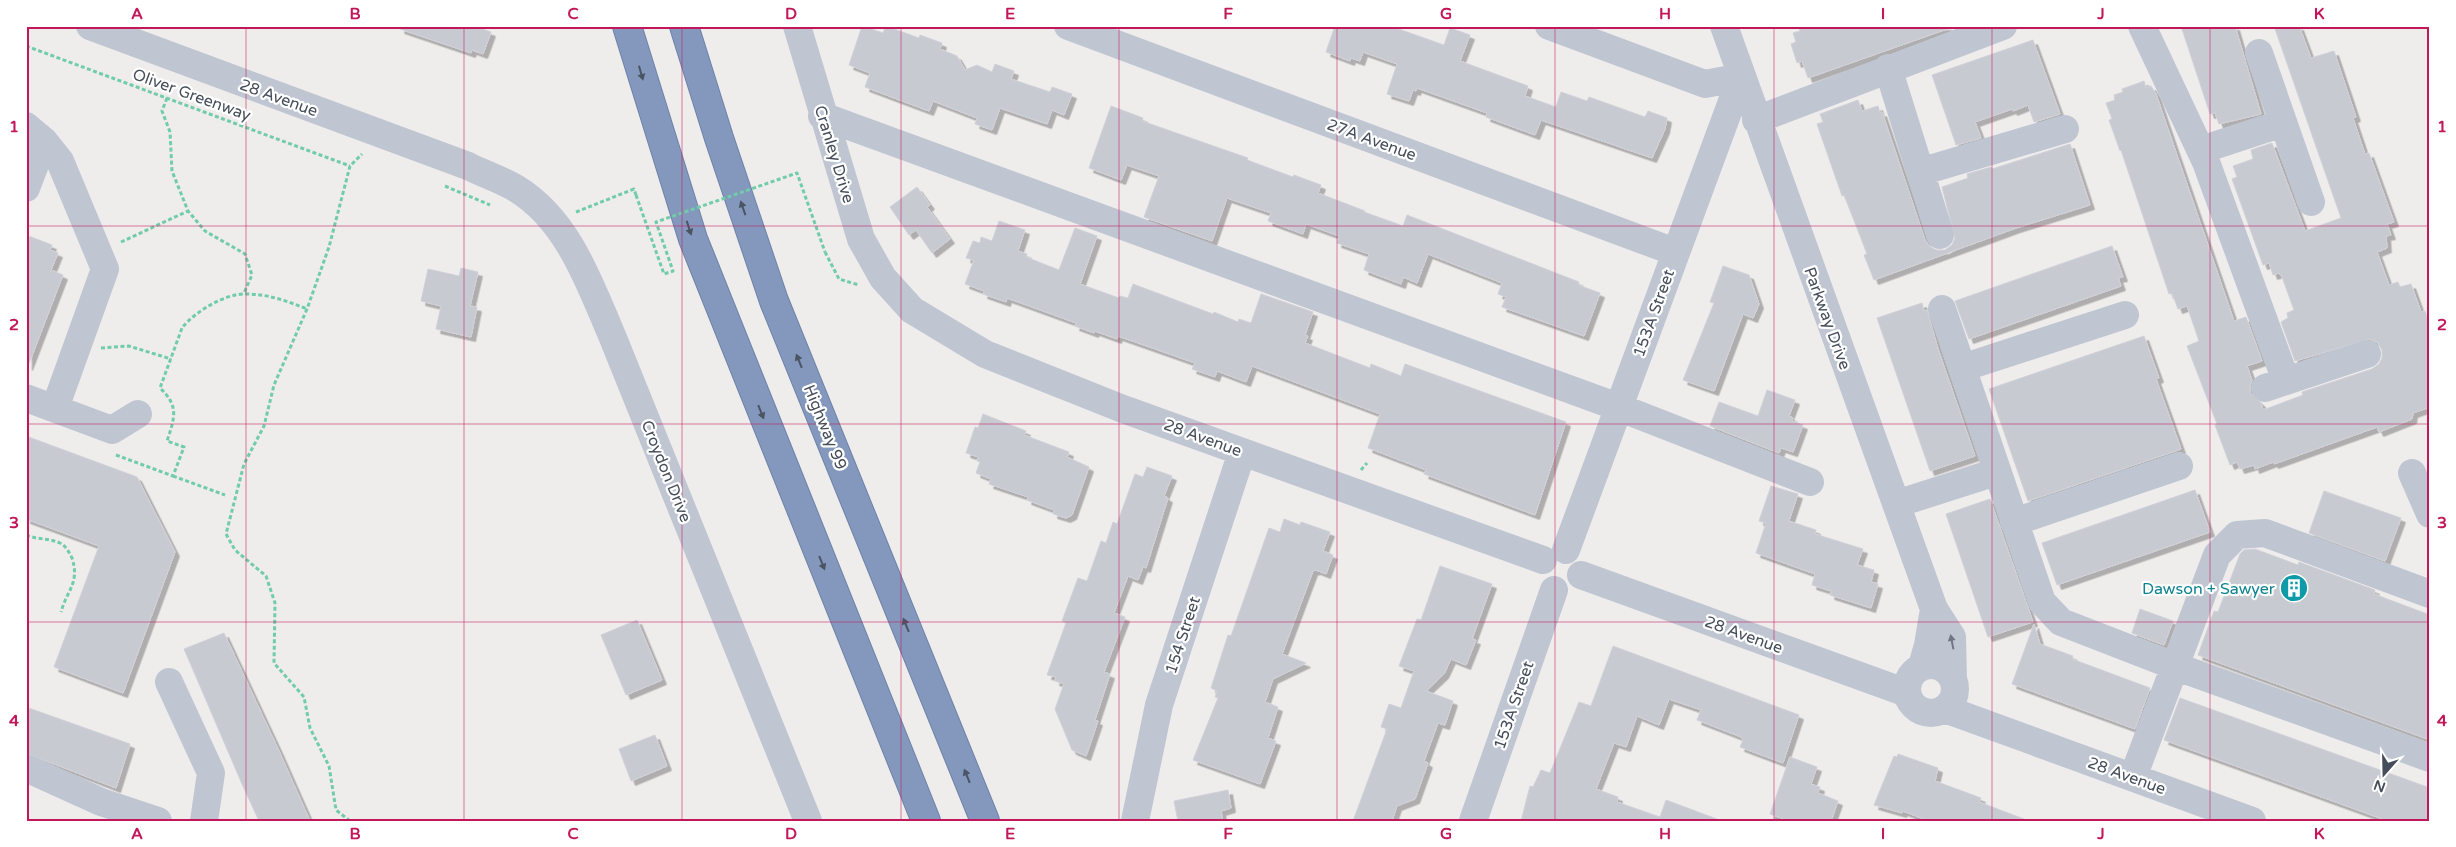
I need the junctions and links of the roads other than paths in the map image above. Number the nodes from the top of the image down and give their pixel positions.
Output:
1 (90, 26) edge
2 (627, 26) edge
3 (684, 26) edge
4 (797, 26) edge
5 (1068, 26) edge
6 (1549, 26) edge
7 (1724, 26) edge
8 (2003, 26) edge
9 (2142, 26) edge
10 (2259, 53) dead end
11 (1888, 68) junction
12 (1740, 77) junction
13 (822, 116) junction
14 (1756, 120) junction
15 (2283, 123) junction
16 (2065, 129) dead end
17 (35, 133) edge
18 (2201, 150) junction
19 (468, 166) joint
20 (1920, 172) junction
21 (26, 188) edge
22 (2311, 202) dead end
23 (1940, 235) dead end
24 (1675, 252) junction
25 (871, 282) joint
26 (1942, 310) dead end
27 (2125, 315) dead end
28 (2367, 354) dead end
29 (1962, 368) junction
30 (26, 398) edge
31 (1618, 407) junction
32 (55, 408) junction
33 (138, 414) dead end
34 (1242, 452) junction
35 (2178, 466) dead end
36 (1996, 472) junction
37 (2412, 473) dead end
38 (1810, 482) dead end
39 (1896, 504) junction
40 (2430, 514) edge
41 (2014, 522) junction
42 (1554, 555) junction
43 (1581, 575) junction
44 (2425, 589) edge
45 (1554, 590) junction
46 (1934, 609) junction
47 (1922, 666) junction
48 (2177, 667) junction
49 (1953, 680) junction
50 (169, 682) dead end
51 (1906, 693) junction
52 (1945, 709) junction
53 (2430, 758) edge
54 (26, 768) edge
55 (2133, 778) junction
56 (158, 821) edge
57 (204, 821) edge
58 (808, 821) edge
59 (926, 821) edge
60 (986, 821) edge
61 (1135, 821) edge
62 (1473, 821) edge
63 (2252, 821) edge

1 - 19 street, 28 Avenue
2 -> 59 highway
60 -> 3 highway, Highway 99
4 - 13 street, Cranley Drive
5 - 24 street, 27A Avenue
6 - 12 street
7 - 12 street, Parkway Drive
8 - 11 street
9 - 18 street
10 - 15 street
11 - 14 street
11 - 20 street
12 - 14 street, Parkway Drive
12 - 24 street, 153A Street
13 - 25 street, Cranley Drive
13 - 31 street
14 - 39 street, Parkway Drive
15 - 18 street
15 - 22 street
16 - 20 street
17 - 21 street
17 - 32 street
18 - 28 street
19 - 58 street, Croydon Drive
20 - 23 street
24 - 31 street, 153A Street
25 - 34 street, 28 Avenue
26 - 29 street
27 - 29 street
29 - 36 street
30 - 32 street
31 - 38 street
31 - 42 street, 153A Street
32 - 33 street
34 - 42 street, 28 Avenue
34 - 61 street, 154 Street
35 - 41 street
36 - 39 street
36 - 41 street
37 - 40 street
39 - 46 street, Parkway Drive
41 - 48 street
42 - 43 street
42 - 45 street
43 - 45 street
43 - 51 street, 28 Avenue
44 - 48 street
45 - 62 street, 153A Street
46 - 47 street
49 -> 46 street, Parkway Drive
47 - 49 street
47 - 51 street
48 - 53 street
48 - 55 street
49 - 52 street
50 - 57 street
51 - 52 street
52 - 55 street, 28 Avenue
54 - 56 street
55 - 63 street, 28 Avenue

